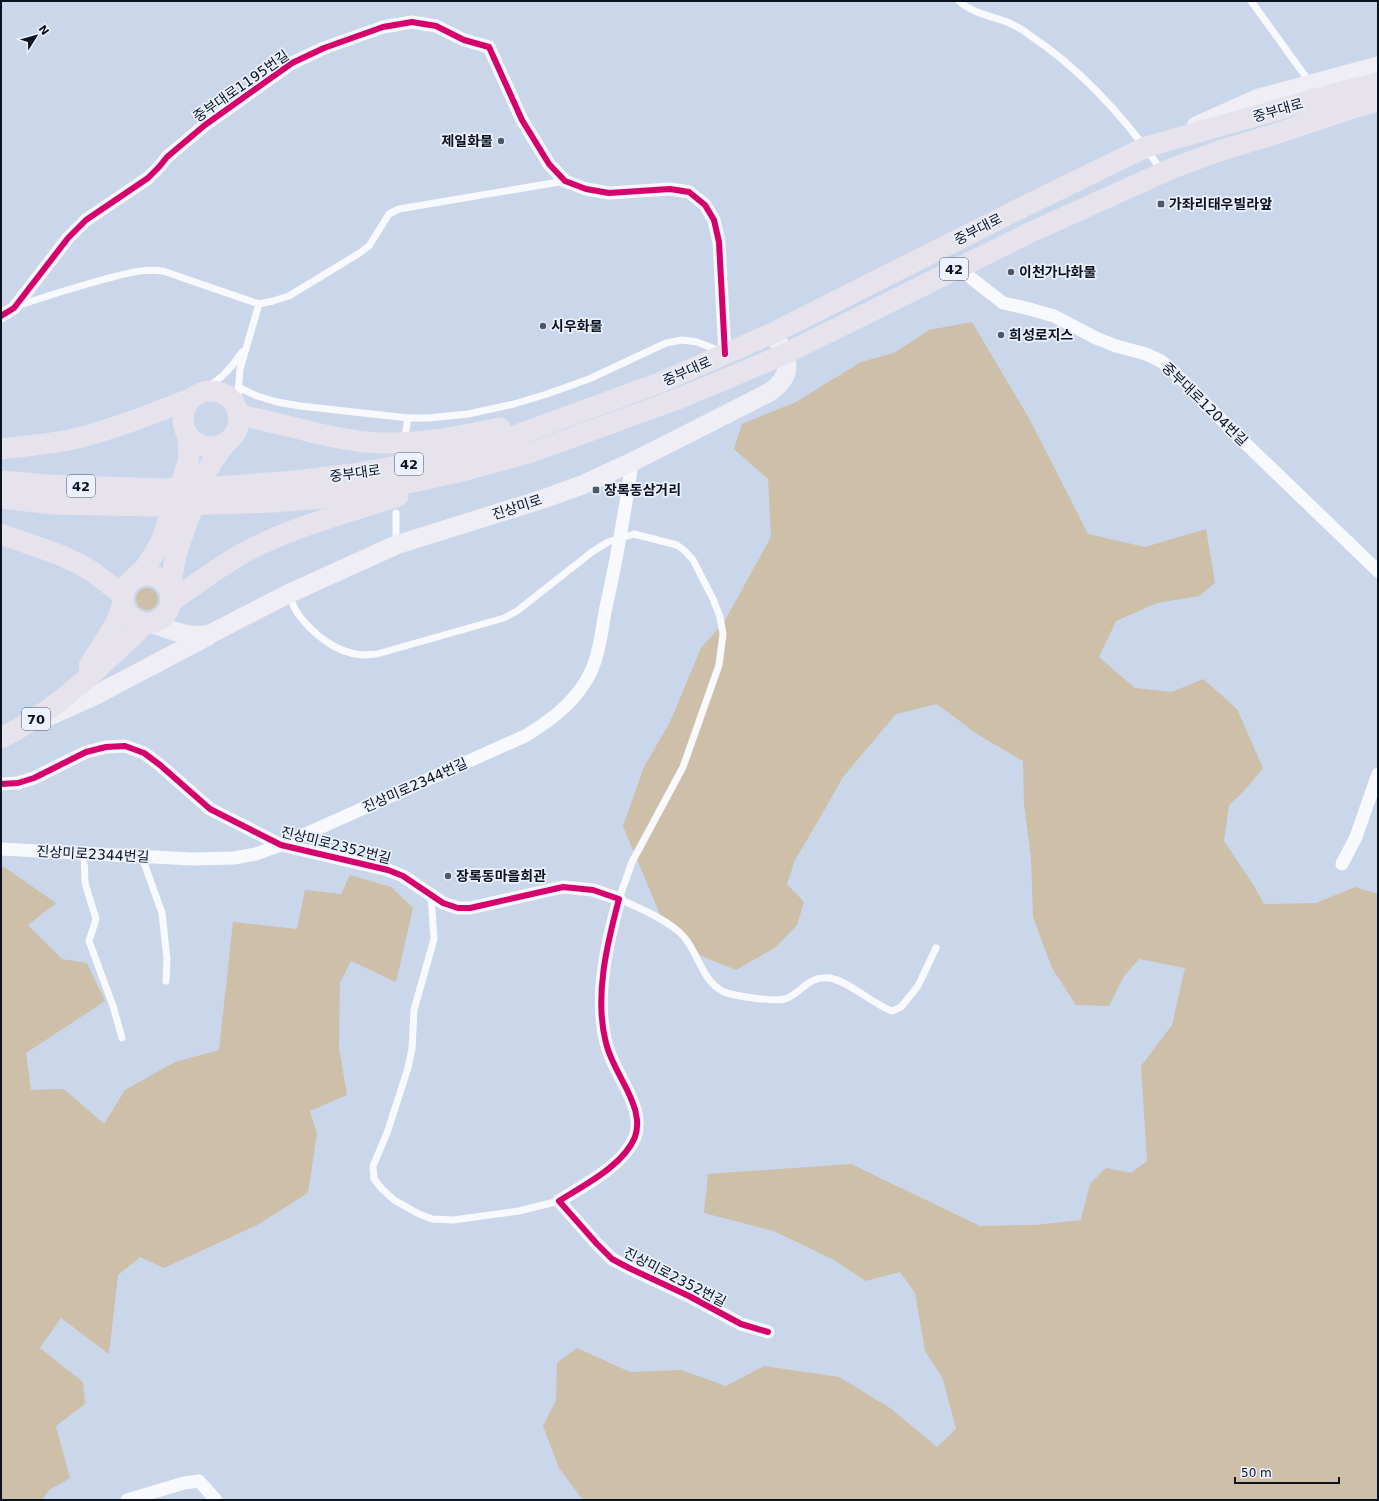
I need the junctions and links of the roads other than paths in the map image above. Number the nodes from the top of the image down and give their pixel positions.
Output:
1 (1251, 1) edge
2 (962, 2) edge
3 (1378, 66) edge
4 (1378, 83) edge
5 (1311, 84) junction
6 (1378, 101) edge
7 (1356, 107) junction
8 (1378, 108) edge
9 (1146, 148) junction
10 (1164, 172) junction
11 (565, 181) junction
12 (957, 267) junction
13 (259, 304) junction
14 (14, 308) junction
15 (1, 316) edge
16 (774, 333) junction
17 (247, 345) junction
18 (725, 354) junction
19 (785, 354) junction
20 (238, 387) junction
21 (194, 396) junction
22 (595, 407) junction
23 (238, 411) junction
24 (408, 418) junction
25 (406, 430) dead end
26 (187, 433) junction
27 (228, 442) junction
28 (1, 449) edge
29 (535, 451) junction
30 (632, 462) junction
31 (1, 481) edge
32 (214, 496) junction
33 (157, 497) junction
34 (1, 498) edge
35 (396, 513) dead end
36 (1, 534) edge
37 (621, 538) junction
38 (396, 545) junction
39 (1378, 571) edge
40 (125, 593) junction
41 (288, 594) junction
42 (171, 601) junction
43 (148, 624) junction
44 (204, 635) junction
45 (67, 695) junction
46 (10, 733) edge
47 (1378, 774) edge
48 (1, 784) edge
49 (281, 845) junction
50 (1, 850) edge
51 (84, 854) junction
52 (142, 857) junction
53 (1342, 864) dead end
54 (431, 896) junction
55 (619, 899) junction
56 (936, 948) dead end
57 (166, 981) dead end
58 (122, 1038) dead end
59 (559, 1201) junction
60 (768, 1332) dead end
61 (127, 1500) edge
62 (216, 1500) edge

1 - 5 lane
2 - 9 lane
3 - 5 street
4 - 9 main road, 중부대로 / 42
5 - 9 street
6 - 7 main road, 중부대로 / 42
7 - 8 lane
7 - 10 main road, 중부대로 / 42
9 - 10 lane
9 - 16 main road, 중부대로 / 42
10 - 12 main road, 중부대로 / 42
11 - 13 lane
11 - 14 street, 중부대로1195번길
11 - 18 street, 중부대로1195번길
12 - 19 main road, 중부대로 / 42
12 - 39 street, 중부대로1204번길
13 - 14 lane
13 - 17 lane
14 - 15 street, 중부대로1195번길
16 - 18 main road, 중부대로 / 42
16 - 19 street, 진상미로
17 - 20 lane
17 - 21 lane
18 - 22 main road, 중부대로 / 42
18 - 24 lane
19 - 29 main road, 중부대로 / 42
19 - 30 street, 진상미로
20 - 23 lane
20 - 24 lane
21 - 23 main road
21 - 26 main road
21 - 28 main road
22 - 23 main road
22 - 32 main road, 중부대로 / 42
23 - 27 main road
24 - 25 lane
26 - 27 main road
26 - 40 main road
27 - 42 main road
29 - 32 main road, 중부대로 / 42
29 - 42 main road
30 - 37 street, 진상미로2344번길
30 - 38 street, 진상미로
31 - 33 main road, 42
32 - 33 main road, 42
33 - 34 main road, 42
35 - 38 lane
36 - 40 main road
37 - 41 lane
37 - 49 street, 진상미로2344번길
37 - 55 lane
38 - 41 street, 진상미로
40 - 42 main road
40 - 43 main road
40 - 45 main road
41 - 44 street, 진상미로
42 - 43 main road
42 - 44 street
43 - 44 street
43 - 45 main road
44 - 46 street, 진상미로
45 - 46 main road, 70
47 - 53 street
48 - 49 street, 진상미로2352번길
49 - 52 street, 진상미로2344번길
49 - 54 street, 진상미로2352번길
50 - 51 street, 진상미로2344번길
51 - 52 street, 진상미로2344번길
51 - 58 lane
52 - 57 lane
54 - 55 street, 진상미로2352번길
54 - 59 lane
55 - 56 lane
55 - 59 street
59 - 60 street, 진상미로2352번길
61 - 62 street

